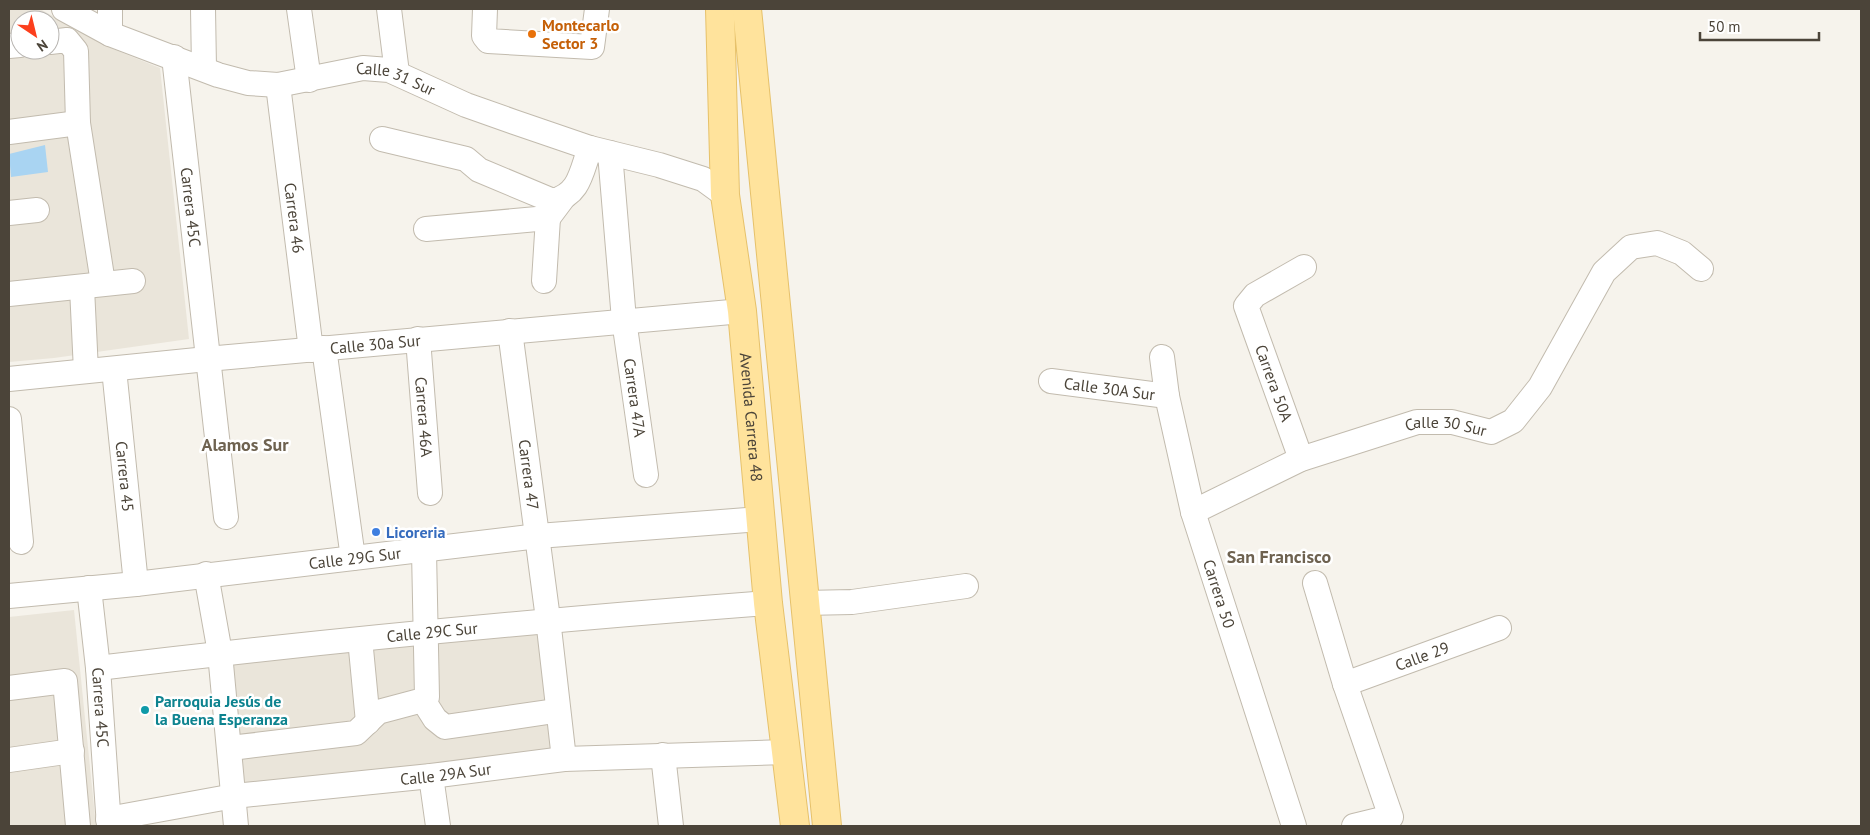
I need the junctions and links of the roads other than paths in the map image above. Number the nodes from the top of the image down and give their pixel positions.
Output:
1 (64, 9) edge
2 (110, 9) edge
3 (203, 9) edge
4 (299, 9) edge
5 (390, 9) edge
6 (485, 9) edge
7 (596, 9) edge
8 (720, 9) edge
9 (747, 9) edge
10 (110, 34) junction
11 (60, 41) edge
12 (174, 57) junction
13 (204, 68) junction
14 (397, 74) junction
15 (309, 80) junction
16 (278, 85) junction
17 (78, 123) junction
18 (9, 132) edge
19 (382, 139) dead end
20 (600, 150) junction
21 (725, 195) junction
22 (563, 198) junction
23 (37, 210) dead end
24 (9, 213) edge
25 (548, 218) junction
26 (426, 229) dead end
27 (1304, 267) dead end
28 (1701, 269) dead end
29 (133, 281) dead end
30 (544, 281) dead end
31 (93, 285) junction
32 (9, 294) edge
33 (742, 311) junction
34 (624, 320) junction
35 (510, 331) junction
36 (418, 339) junction
37 (317, 349) junction
38 (1162, 357) dead end
39 (207, 359) junction
40 (114, 369) junction
41 (86, 371) junction
42 (9, 379) edge
43 (1051, 381) dead end
44 (1168, 396) junction
45 (9, 419) edge
46 (1301, 459) junction
47 (646, 475) dead end
48 (430, 492) dead end
49 (1193, 512) junction
50 (226, 518) dead end
51 (760, 519) junction
52 (538, 536) junction
53 (21, 542) dead end
54 (424, 551) junction
55 (353, 558) junction
56 (206, 574) junction
57 (1315, 583) dead end
58 (136, 584) junction
59 (966, 586) dead end
60 (89, 588) junction
61 (9, 596) edge
62 (768, 603) junction
63 (804, 603) junction
64 (548, 619) junction
65 (1499, 628) dead end
66 (426, 633) junction
67 (361, 649) dead end
68 (220, 653) junction
69 (98, 668) junction
70 (1345, 684) junction
71 (9, 688) edge
72 (423, 700) junction
73 (548, 712) dead end
74 (368, 722) junction
75 (239, 747) dead end
76 (72, 751) junction
77 (786, 752) junction
78 (663, 755) junction
79 (564, 759) junction
80 (9, 760) edge
81 (432, 776) junction
82 (234, 796) junction
83 (109, 823) edge
84 (78, 826) edge
85 (236, 826) edge
86 (438, 826) edge
87 (671, 826) edge
88 (795, 826) edge
89 (827, 826) edge
90 (1294, 826) edge
91 (1354, 826) edge

1 - 10 street, Calle 31 Sur
2 - 10 street
3 - 13 street
4 - 15 street
5 - 14 street
6 - 7 street
8 - 21 main road, Avenida Carrera 48
9 - 63 main road
10 - 12 street, Calle 31 Sur
11 - 17 street
12 - 13 street, Calle 31 Sur
12 - 39 street, Carrera 45C
13 - 16 street, Calle 31 Sur
14 - 15 street, Calle 31 Sur
14 - 20 street, Calle 31 Sur
15 - 16 street, Calle 31 Sur
16 - 37 street, Carrera 46
17 - 18 street
17 - 31 street
19 - 22 street
20 - 21 street, Calle 31 Sur
20 - 22 street
20 - 34 street, Carrera 47A
21 - 33 main road, Avenida Carrera 48
22 - 25 street
23 - 24 street
25 - 26 street
25 - 30 street
27 - 46 street, Carrera 50A
28 - 46 street, Calle 30 Sur
29 - 31 street
31 - 32 street
31 - 41 street
33 - 34 street, Calle 30a Sur
33 - 51 main road, Avenida Carrera 48
34 - 35 street, Calle 30a Sur
34 - 47 street, Carrera 47A
35 - 36 street, Calle 30a Sur
35 - 52 street, Carrera 47
36 - 37 street, Calle 30a Sur
36 - 48 street, Carrera 46A
37 - 39 street, Calle 30a Sur
37 - 55 street, Carrera 46
38 - 44 street, Carrera 50
39 - 40 street, Calle 30a Sur
39 - 50 street, Carrera 45C
40 - 41 street, Calle 30a Sur
40 - 58 street, Carrera 45
41 - 42 street, Calle 30a Sur
43 - 44 street, Calle 30A Sur
44 - 49 street, Carrera 50
45 - 53 street
46 - 49 street, Calle 30 Sur
49 - 90 street, Carrera 50
51 - 52 street, Calle 29G Sur
51 - 62 main road, Avenida Carrera 48
52 - 54 street, Calle 29G Sur
52 - 64 street, Carrera 47
54 - 55 street, Calle 29G Sur
54 - 66 street
55 - 56 street, Calle 29G Sur
56 - 58 street, Calle 29G Sur
56 - 68 street
57 - 70 street
58 - 60 street, Calle 29G Sur
59 - 63 street
60 - 61 street, Calle 29G Sur
60 - 69 street, Carrera 45C
62 - 64 street, Calle 29C Sur
62 - 77 main road, Avenida Carrera 48
63 - 89 main road
64 - 66 street, Calle 29C Sur
64 - 79 street, Carrera 47
65 - 70 street, Calle 29
66 - 68 street, Calle 29C Sur
66 - 72 street
67 - 74 street
68 - 69 street, Calle 29C Sur
68 - 82 street
69 - 83 street, Carrera 45C
70 - 91 street
71 - 76 street
72 - 73 street
72 - 74 street
74 - 75 street
76 - 80 street
76 - 84 street
77 - 78 street, Calle 29A Sur
77 - 88 main road, Avenida Carrera 48
78 - 79 street, Calle 29A Sur
78 - 87 street
79 - 81 street, Calle 29A Sur
81 - 82 street, Calle 29A Sur
81 - 86 street
82 - 83 street, Calle 29A Sur
82 - 85 street

